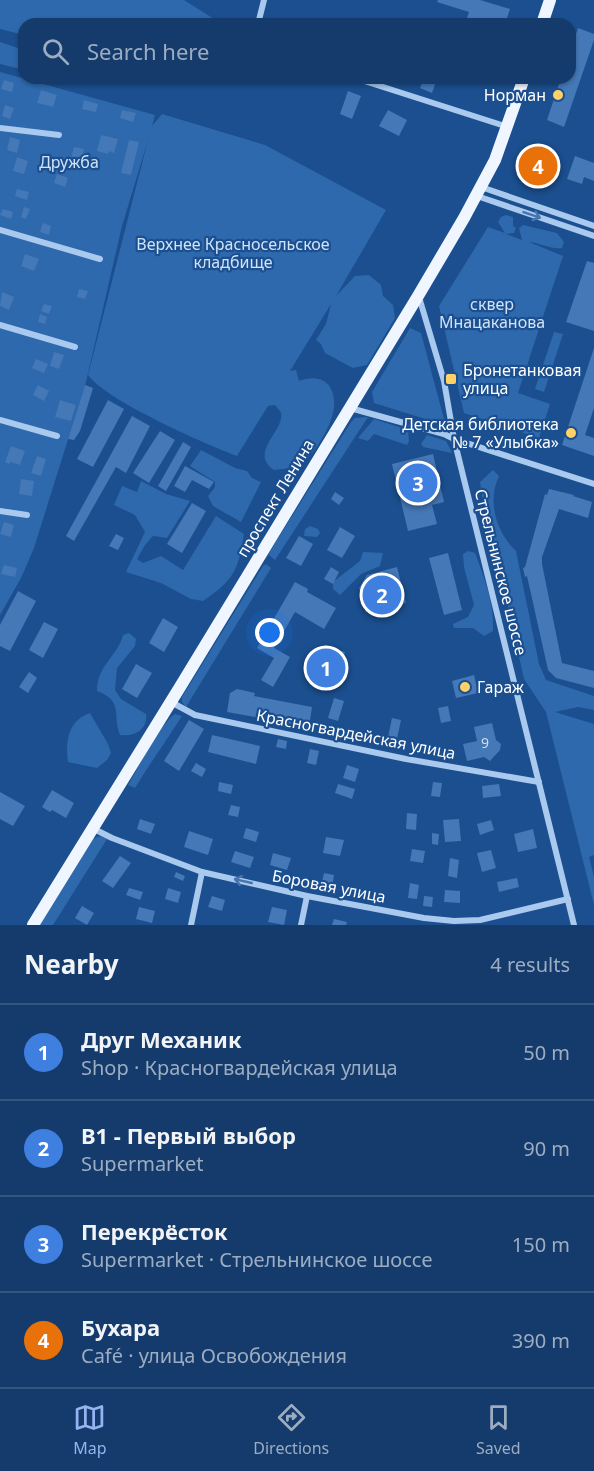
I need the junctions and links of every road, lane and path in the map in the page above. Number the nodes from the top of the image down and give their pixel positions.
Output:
1 (264, 0) edge
2 (550, 0) edge
3 (260, 18) edge
4 (544, 18) edge
5 (374, 84) edge
6 (522, 84) edge
7 (508, 127) junction
8 (0, 128) edge
9 (59, 135) dead end
10 (479, 191) junction
11 (594, 226) edge
12 (0, 230) edge
13 (594, 236) edge
14 (100, 259) dead end
15 (418, 296) junction
16 (0, 325) edge
17 (75, 346) dead end
18 (350, 408) junction
19 (0, 420) edge
20 (57, 436) dead end
21 (454, 439) junction
22 (594, 484) edge
23 (0, 511) edge
24 (27, 515) dead end
25 (171, 702) junction
26 (539, 782) junction
27 (92, 828) junction
28 (202, 872) junction
29 (307, 896) junction
30 (568, 899) junction
31 (423, 922) edge
32 (464, 923) edge
33 (33, 925) edge
34 (191, 925) edge
35 (301, 925) edge
36 (574, 925) edge

1 - 3 street
2 - 4 main road
5 - 7 street
6 - 7 main road, проспект Ленина
7 - 10 main road, проспект Ленина
8 - 9 street
10 - 11 street
10 -> 13 street
10 - 15 main road, проспект Ленина
12 - 14 street
15 - 18 main road, проспект Ленина
15 - 21 street, Стрельнинское шоссе
16 - 17 street
18 - 21 street
18 - 25 main road, проспект Ленина
19 - 20 street
21 - 22 street
21 - 26 street, Стрельнинское шоссе
23 - 24 street
25 - 26 street, Красногвардейская улица
25 - 27 main road, проспект Ленина
26 - 30 street, Стрельнинское шоссе
27 - 28 street, Боровая улица
27 - 33 main road, проспект Ленина
29 -> 28 street, Боровая улица
28 - 34 street
29 - 31 street, Боровая улица
29 - 35 street
30 - 32 street, Боровая улица
30 - 36 street, Стрельнинское шоссе
31 - 32 street, Боровая улица

